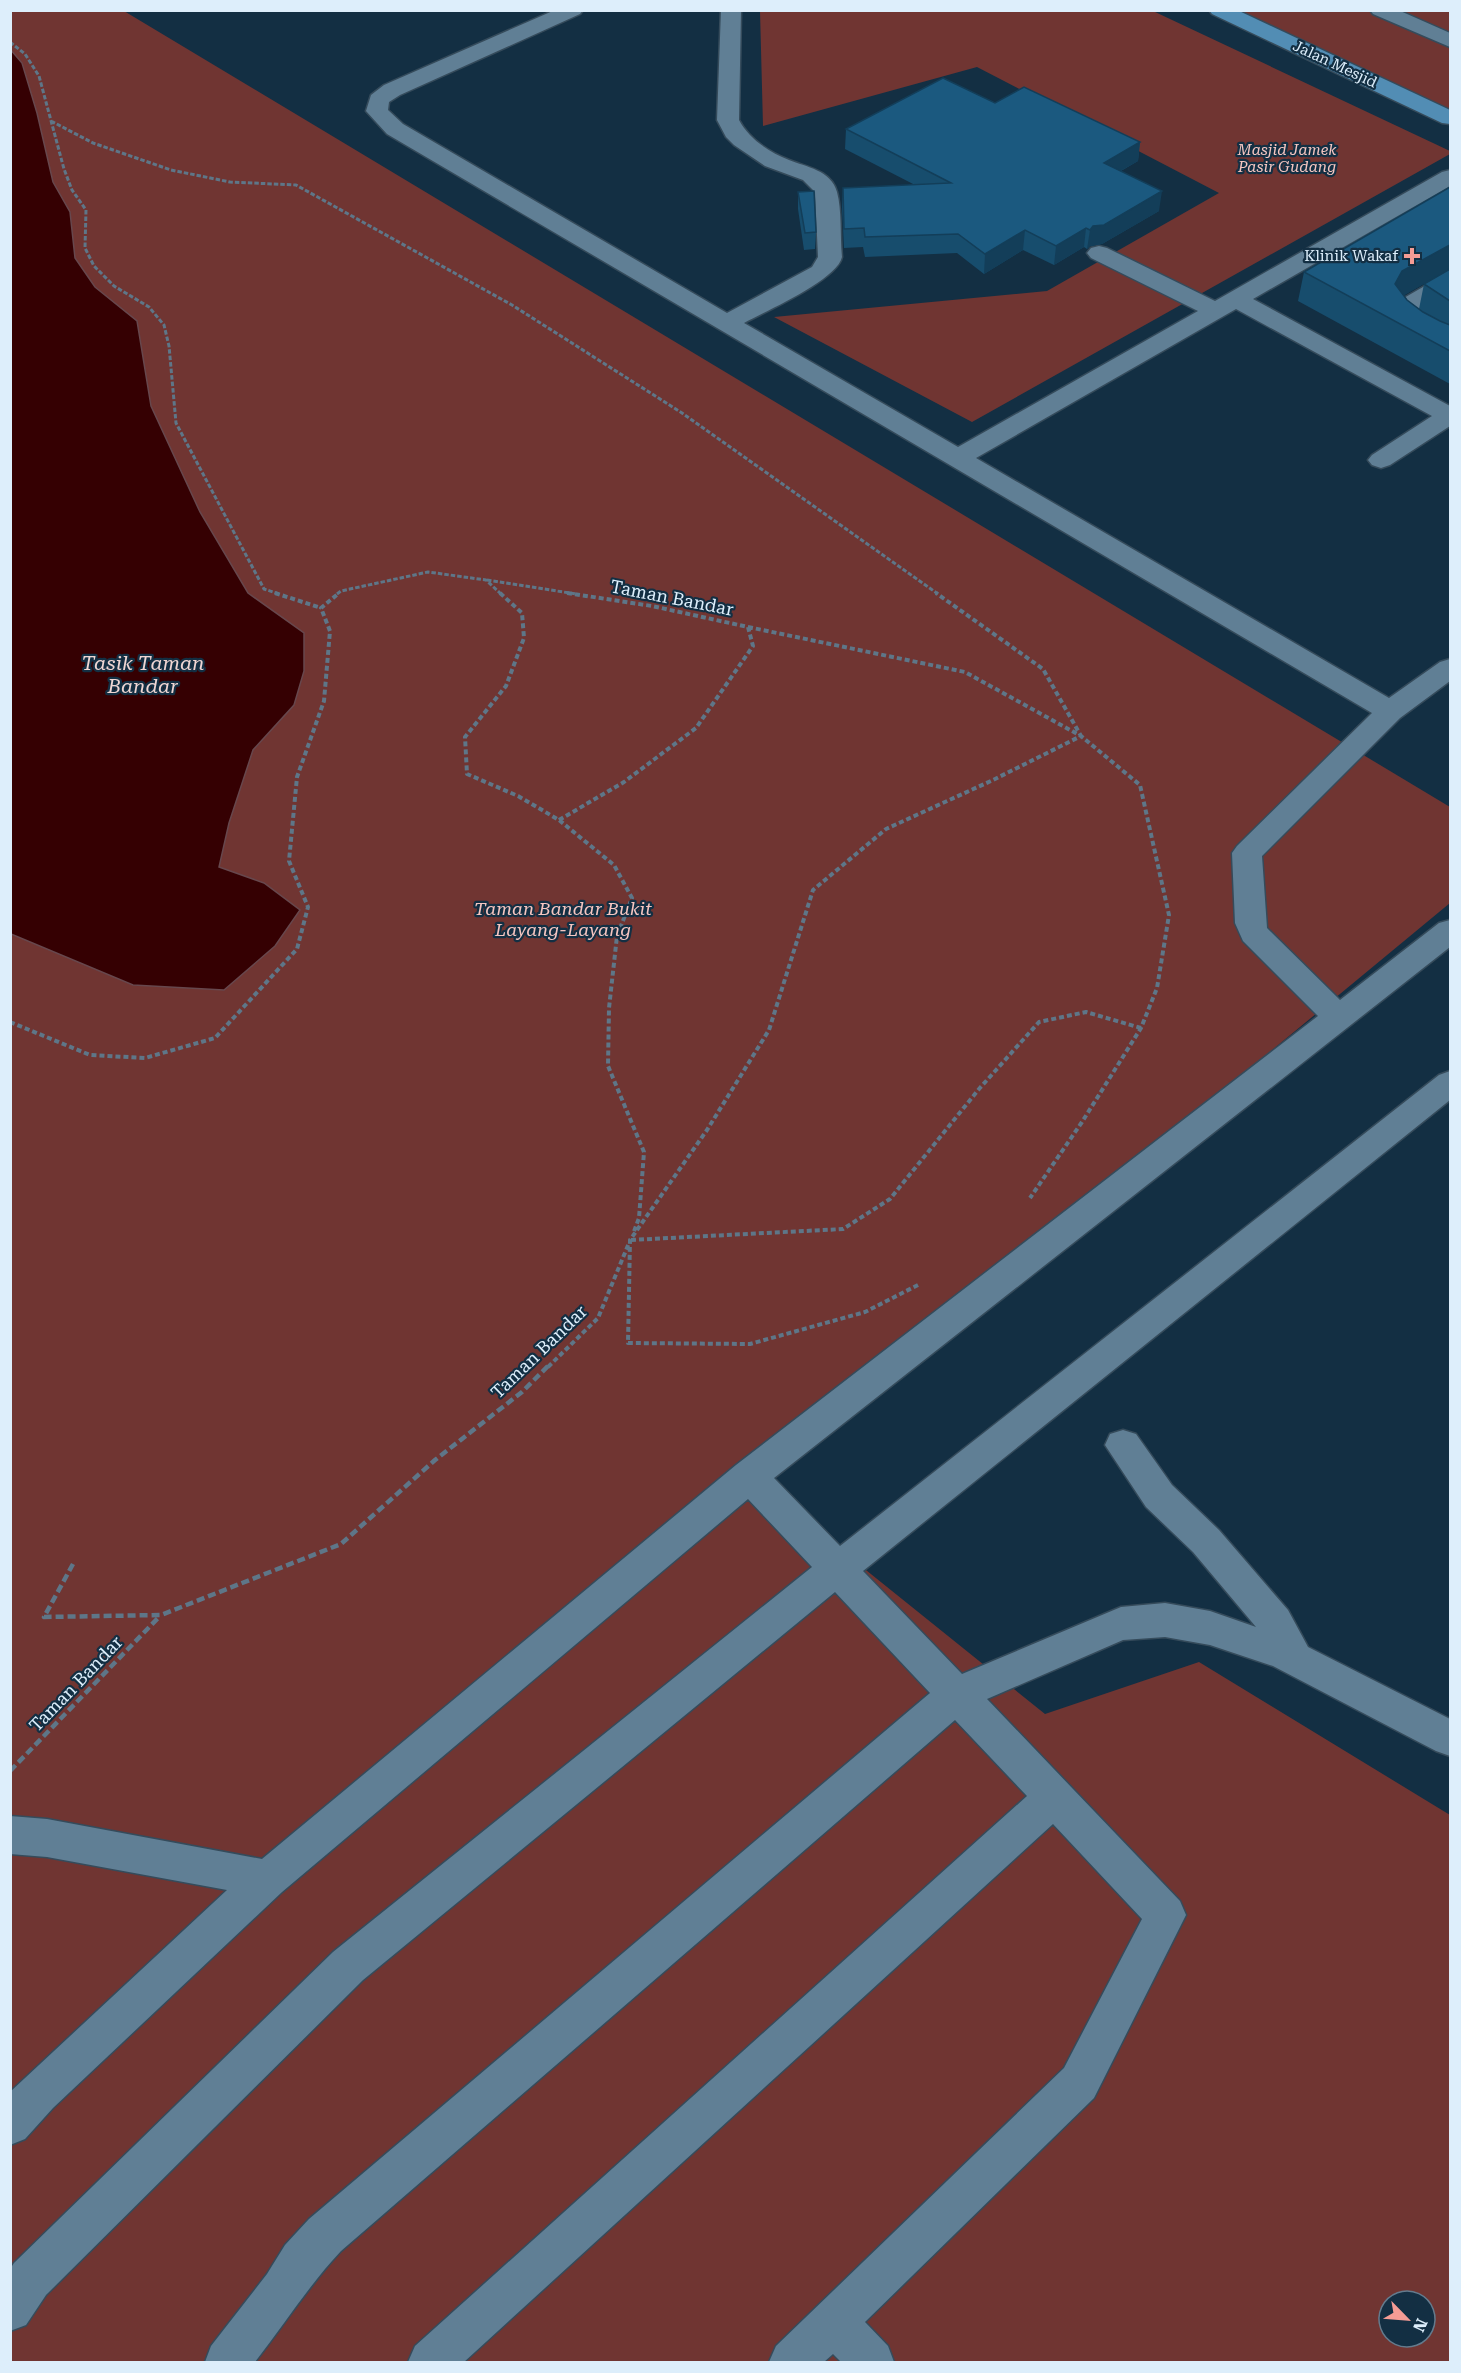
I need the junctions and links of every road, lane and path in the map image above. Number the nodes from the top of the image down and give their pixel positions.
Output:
1 (573, 10) edge
2 (731, 10) edge
3 (1219, 10) edge
4 (1380, 10) edge
5 (1450, 41) edge
6 (10, 42) edge
7 (1450, 118) edge
8 (51, 122) junction
9 (1450, 177) edge
10 (1099, 253) edge
11 (1450, 281) edge
12 (1227, 305) junction
13 (728, 323) junction
14 (1450, 347) edge
15 (1450, 416) edge
16 (957, 458) junction
17 (1381, 460) dead end
18 (486, 580) junction
19 (321, 608) junction
20 (748, 627) junction
21 (1450, 668) edge
22 (1390, 711) junction
23 (1081, 736) junction
24 (559, 820) junction
25 (1450, 931) edge
26 (1338, 1017) junction
27 (10, 1022) edge
28 (1141, 1028) junction
29 (1450, 1083) edge
30 (1030, 1198) dead end
31 (630, 1240) junction
32 (923, 1282) dead end
33 (1123, 1444) dead end
34 (749, 1476) junction
35 (73, 1564) dead end
36 (838, 1569) junction
37 (161, 1615) junction
38 (1295, 1659) junction
39 (957, 1694) junction
40 (1450, 1738) edge
41 (10, 1771) edge
42 (1055, 1797) junction
43 (10, 1835) edge
44 (268, 1879) junction
45 (10, 2124) edge
46 (10, 2309) edge
47 (832, 2322) junction
48 (227, 2362) edge
49 (430, 2362) edge
50 (792, 2362) edge
51 (872, 2362) edge

1 - 13 street
2 - 13 street
3 - 7 main road, Jalan Mesjid
4 - 5 street
6 - 8 path
8 - 19 path
8 - 23 path
9 - 12 street
10 - 12 street
11 - 14 street
12 - 15 street
12 - 16 street
13 - 16 street
15 - 17 street
16 - 22 street
18 - 19 path, Taman Bandar
18 - 20 path, Taman Bandar
18 - 24 path, Taman Bandar
19 - 27 path
20 - 23 path
20 - 24 path, Taman Bandar
21 - 22 street
22 - 26 street
23 - 28 path
23 - 31 path
24 - 31 path, Taman Bandar
25 - 26 street
26 - 34 street
28 - 30 path
28 - 31 path
29 - 36 street
31 - 32 path
31 - 37 path, Taman Bandar
33 - 38 street
34 - 36 street
34 - 44 street
35 - 37 path, Taman Bandar
36 - 39 street
36 - 46 street
37 - 41 path, Taman Bandar
38 - 39 street
38 - 40 street
39 - 42 street
39 - 48 street
42 - 47 street
42 - 49 street
43 - 44 street
44 - 45 street
47 - 50 street
47 - 51 street

